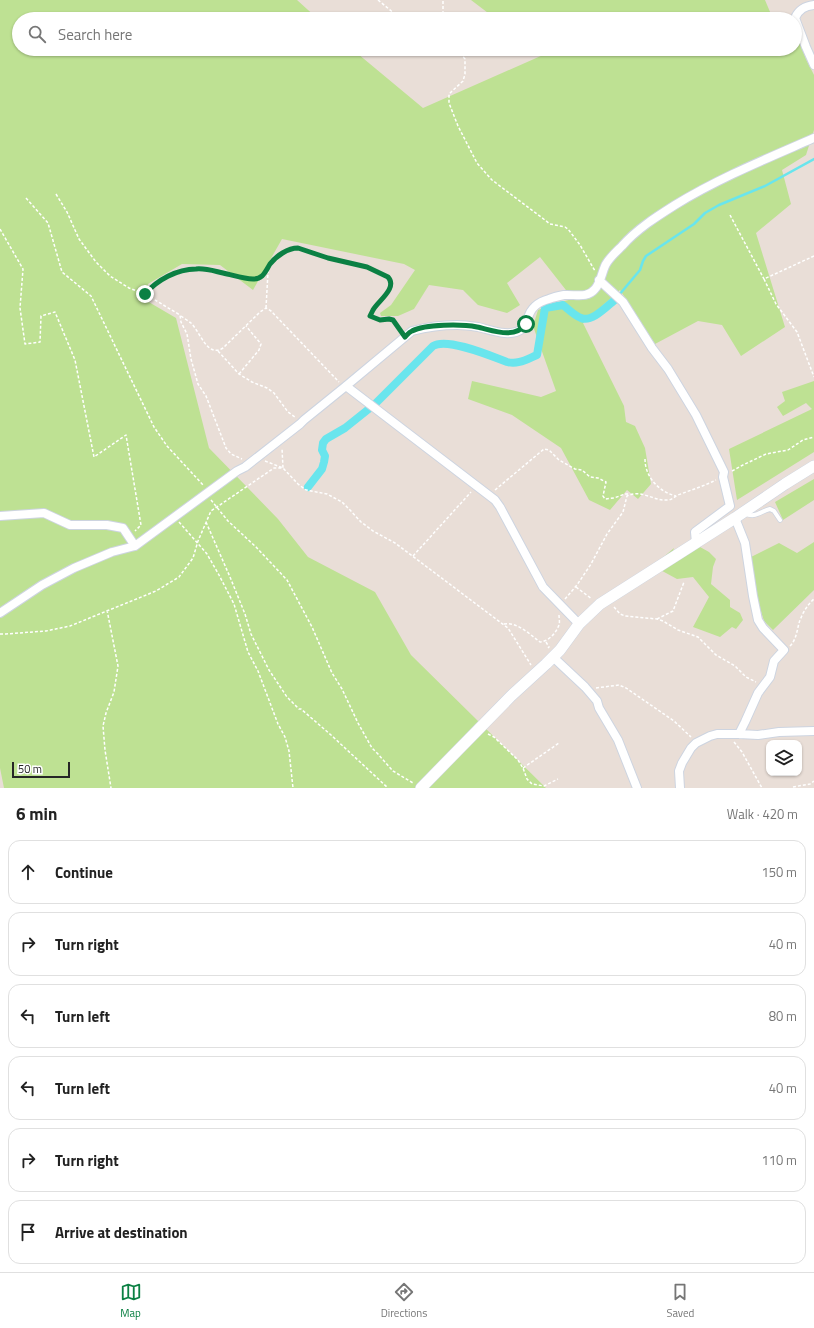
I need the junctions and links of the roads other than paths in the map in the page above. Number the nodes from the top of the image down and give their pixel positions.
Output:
1 (814, 5) edge
2 (797, 12) edge
3 (802, 36) edge
4 (814, 64) edge
5 (814, 138) edge
6 (599, 280) junction
7 (345, 387) junction
8 (814, 466) edge
9 (739, 515) junction
10 (0, 516) edge
11 (780, 520) dead end
12 (696, 543) junction
13 (135, 546) junction
14 (0, 613) edge
15 (579, 624) junction
16 (553, 657) junction
17 (814, 732) edge
18 (739, 734) junction
19 (422, 788) edge
20 (638, 788) edge
21 (680, 788) edge

1 - 2 street
3 - 4 street
5 - 6 street
6 - 7 street
6 - 12 street
7 - 13 street
7 - 15 street
8 - 9 street
9 - 11 lane
9 - 12 street
9 - 18 street
10 - 13 street
12 - 15 street
13 - 14 street
15 - 16 street
16 - 19 street
16 - 20 street
17 - 18 street
18 - 21 street

